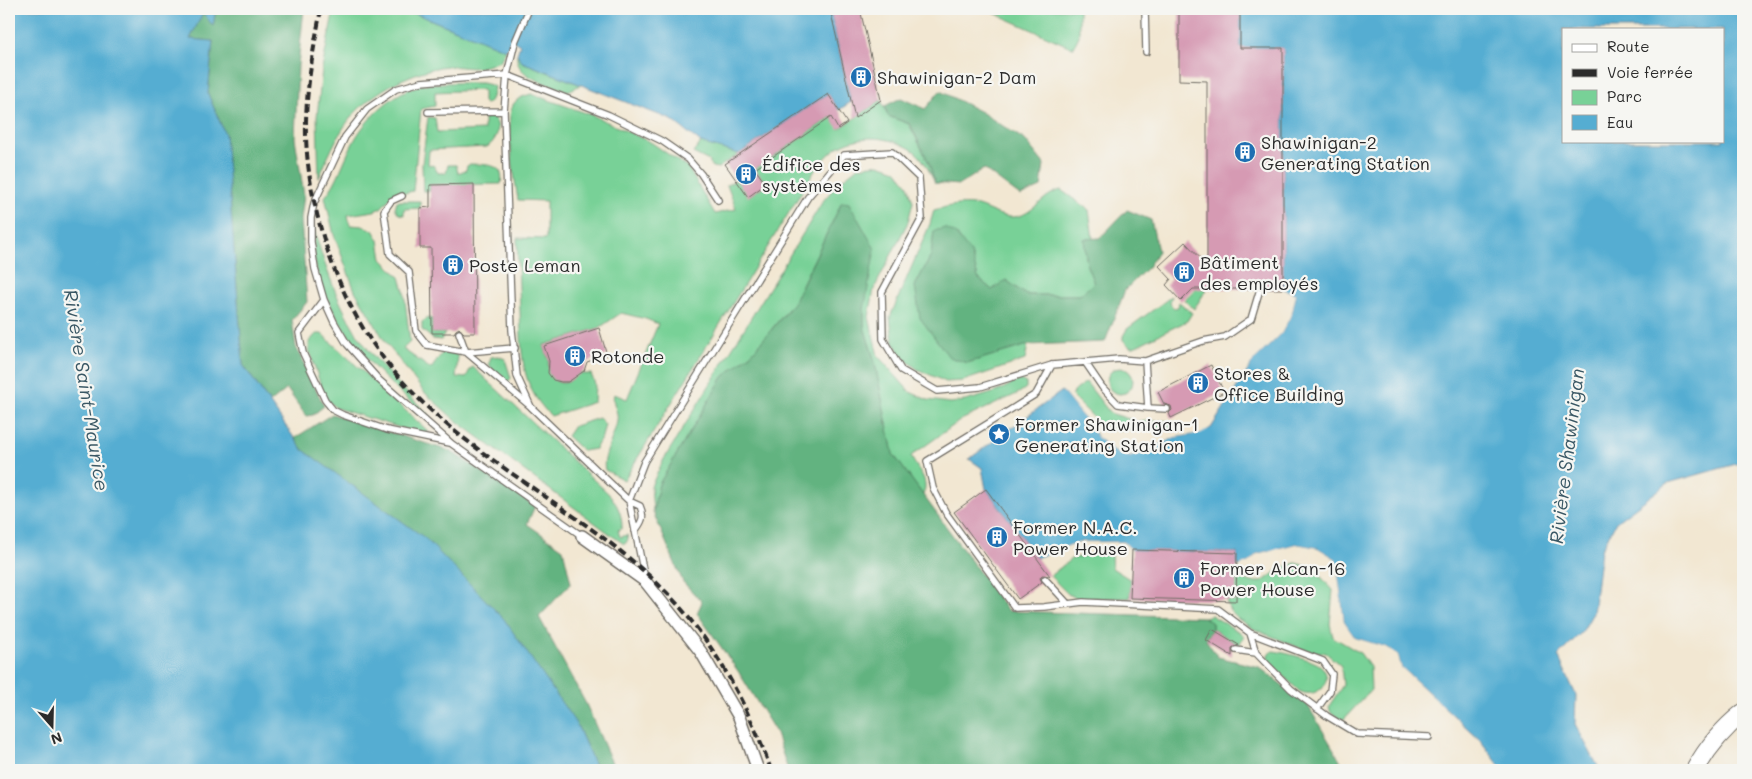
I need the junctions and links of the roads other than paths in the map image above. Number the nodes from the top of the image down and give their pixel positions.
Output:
1 (529, 9) edge
2 (1144, 9) edge
3 (1146, 52) dead end
4 (507, 75) junction
5 (504, 111) junction
6 (428, 112) dead end
7 (402, 196) dead end
8 (718, 200) dead end
9 (1260, 289) dead end
10 (324, 300) junction
11 (459, 333) dead end
12 (515, 348) junction
13 (466, 352) junction
14 (1145, 361) junction
15 (1085, 362) junction
16 (1052, 366) junction
17 (531, 407) junction
18 (1148, 408) junction
19 (1167, 409) dead end
20 (452, 444) junction
21 (629, 501) junction
22 (635, 532) junction
23 (582, 536) joint
24 (984, 553) dead end
25 (978, 557) junction
26 (1045, 579) dead end
27 (645, 581) junction
28 (1068, 604) junction
29 (1250, 634) junction
30 (1239, 649) dead end
31 (1256, 653) junction
32 (1317, 709) junction
33 (1743, 713) edge
34 (1429, 737) dead end
35 (758, 770) edge
36 (1694, 770) edge

1 - 4 lane
2 - 3 lane
4 - 5 lane
4 - 8 lane
4 - 10 lane
5 - 6 lane
5 - 12 lane
7 - 13 lane
9 - 14 lane
10 - 20 lane
10 - 20 lane
11 - 13 lane
12 - 13 lane
12 - 17 lane
13 - 17 lane
14 - 15 lane
14 - 18 lane
15 - 16 lane
15 - 18 lane
16 - 21 lane
16 - 25 lane
17 - 21 lane
18 - 19 lane
20 - 23 lane
21 - 22 lane
21 - 22 lane
22 - 27 lane
23 - 27 street
24 - 25 lane
25 - 28 lane
26 - 28 lane
27 - 35 street
28 - 29 lane
29 - 31 lane
29 - 32 lane
30 - 31 lane
31 - 32 lane
32 - 34 lane
33 - 36 main road

